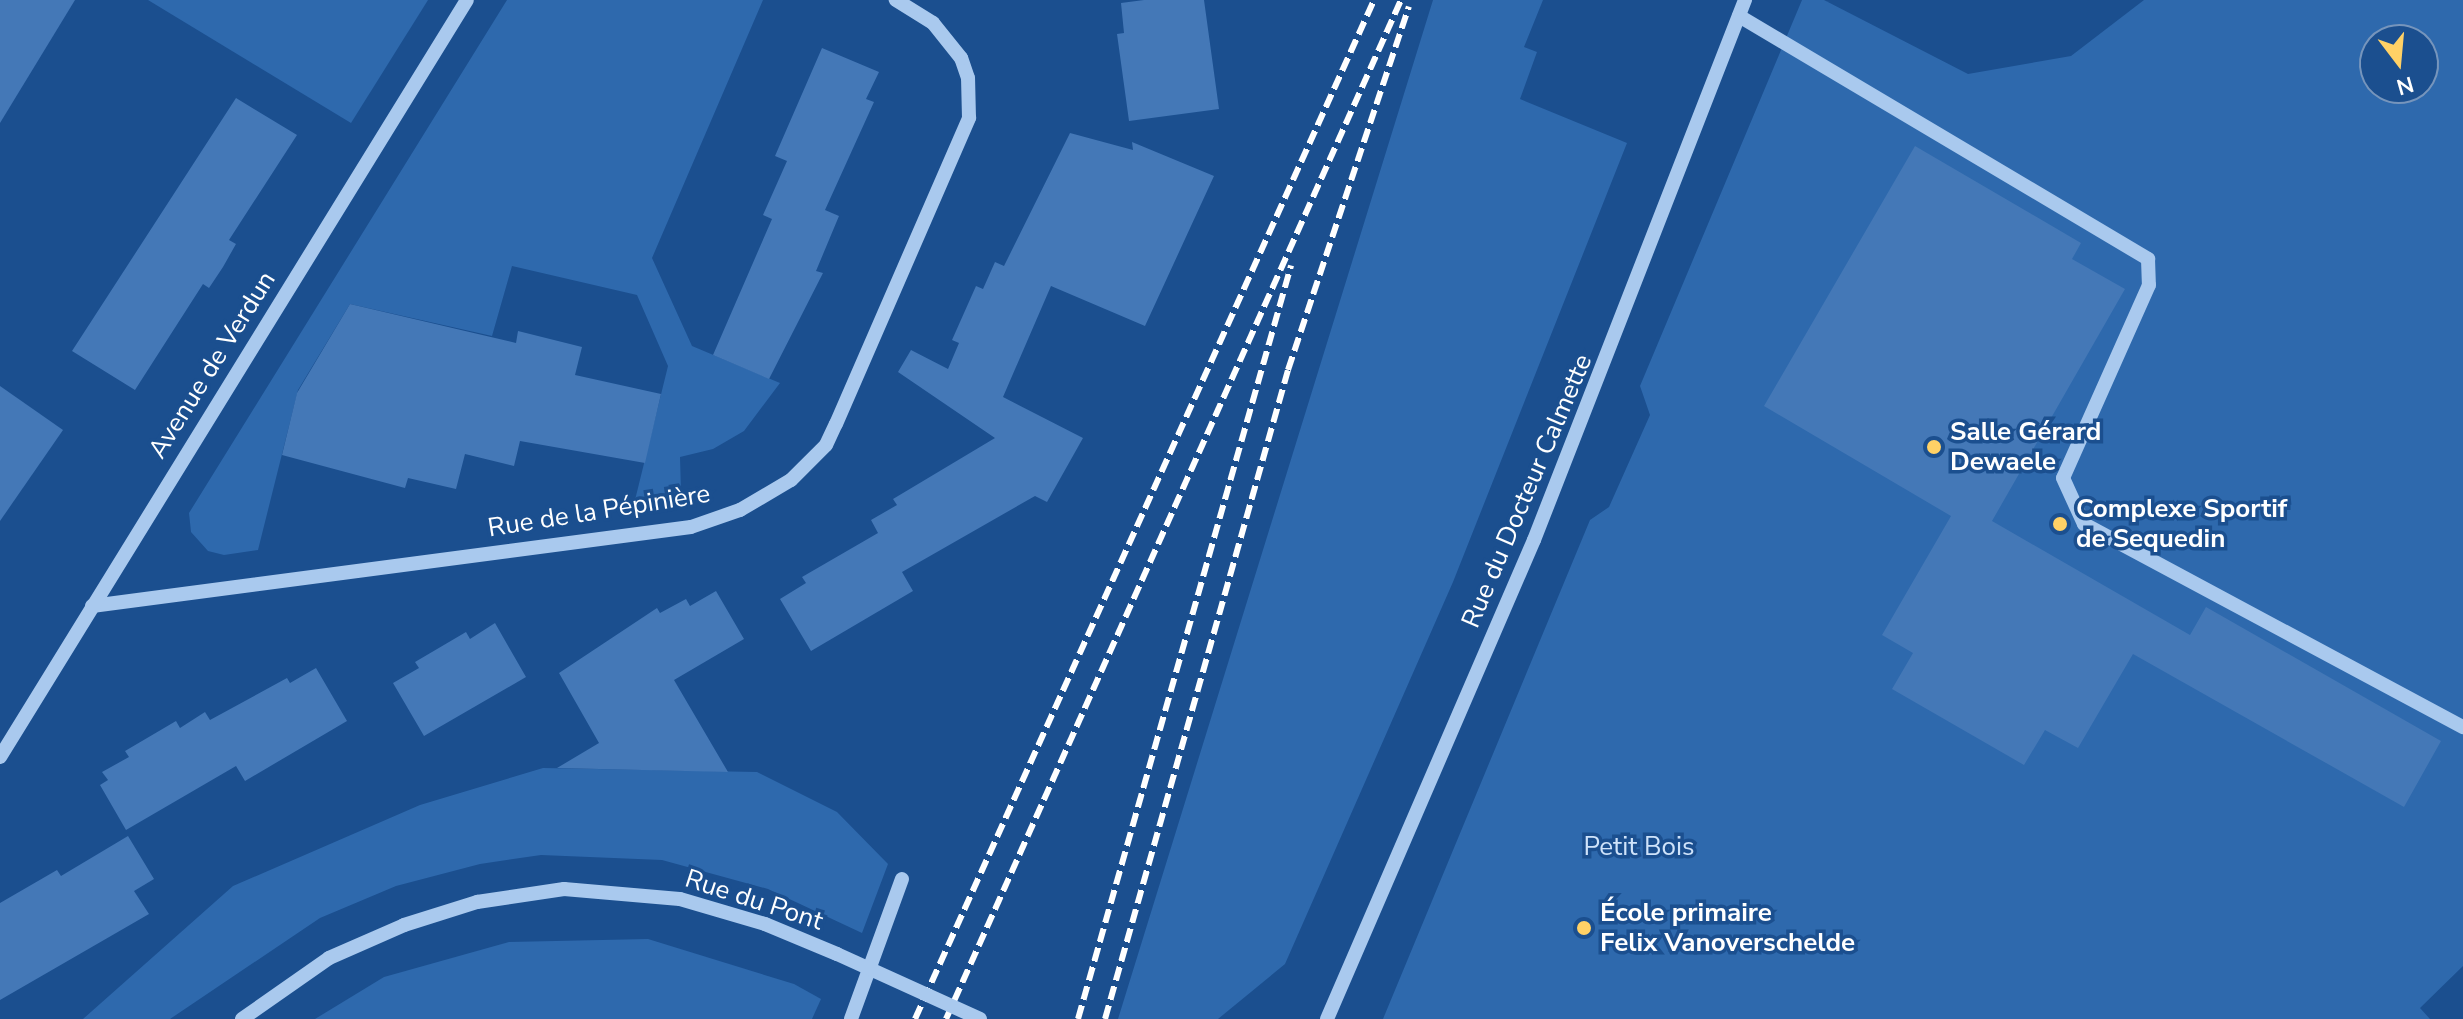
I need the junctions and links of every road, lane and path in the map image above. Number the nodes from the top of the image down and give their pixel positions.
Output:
1 (467, 0) edge
2 (896, 0) edge
3 (1745, 0) edge
4 (1739, 16) junction
5 (92, 606) junction
6 (2463, 727) edge
7 (0, 757) edge
8 (902, 879) dead end
9 (1335, 994) junction
10 (242, 1019) edge
11 (851, 1019) edge
12 (980, 1019) edge
13 (1316, 1019) edge
14 (1327, 1019) edge

1 - 5 street, Avenue de Verdun
2 - 5 street, Rue de la Pépinière
3 - 4 street, Rue du Docteur Calmette
4 - 6 street
4 - 9 street, Rue du Docteur Calmette
5 - 7 street, Avenue de Verdun
8 - 11 street
9 - 13 street
9 - 14 street
10 - 12 street, Rue du Pont, bridge

